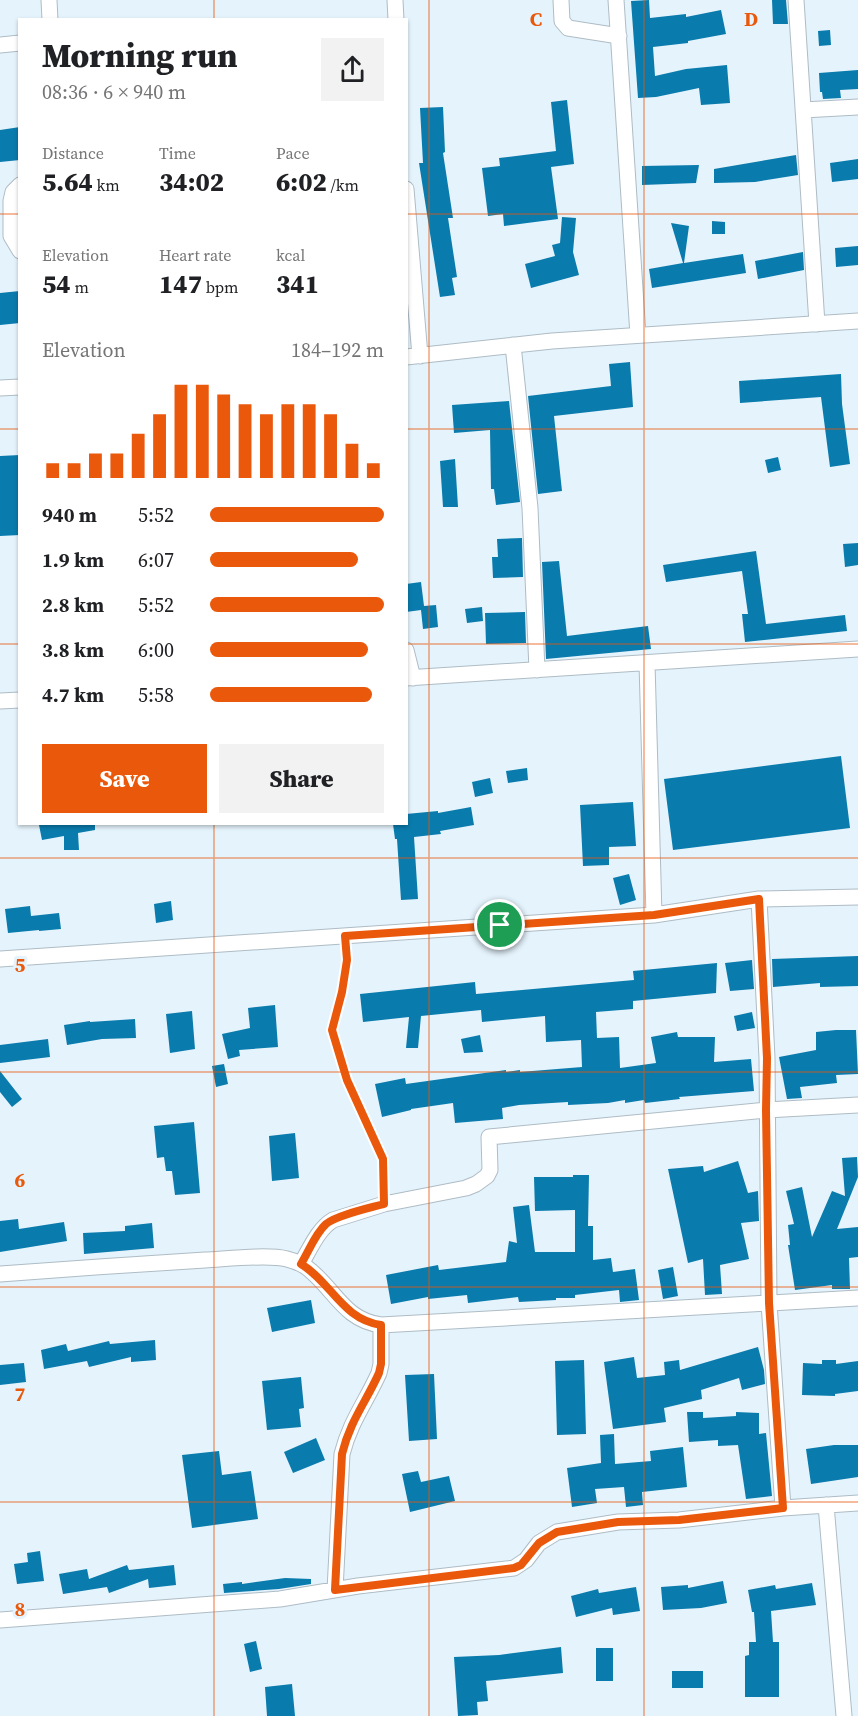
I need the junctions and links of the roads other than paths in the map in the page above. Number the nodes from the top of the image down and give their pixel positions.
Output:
1 (49, 0) edge
2 (395, 0) edge
3 (561, 0) edge
4 (616, 0) edge
5 (796, 0) edge
6 (50, 18) edge
7 (396, 18) edge
8 (619, 36) junction
9 (18, 43) edge
10 (0, 45) edge
11 (858, 106) edge
12 (803, 110) junction
13 (18, 187) edge
14 (408, 237) edge
15 (18, 248) edge
16 (858, 321) edge
17 (817, 324) junction
18 (638, 335) junction
19 (513, 345) junction
20 (413, 357) edge
21 (18, 387) edge
22 (0, 388) edge
23 (858, 649) edge
24 (647, 663) junction
25 (537, 670) junction
26 (410, 678) edge
27 (18, 700) edge
28 (0, 701) edge
29 (858, 897) edge
30 (759, 899) junction
31 (654, 915) junction
32 (0, 959) edge
33 (858, 1106) edge
34 (766, 1110) junction
35 (301, 1264) junction
36 (0, 1274) edge
37 (858, 1298) edge
38 (769, 1303) junction
39 (381, 1325) junction
40 (858, 1503) edge
41 (826, 1505) junction
42 (783, 1508) junction
43 (335, 1590) junction
44 (0, 1620) edge
45 (844, 1716) edge

1 - 6 street
2 - 7 street
3 - 8 street
4 - 8 street
5 - 12 street
8 - 18 street
9 - 10 street
11 - 12 street
12 - 17 street
13 - 15 street
14 - 20 street
16 - 17 street
17 - 18 street
18 - 19 street
19 - 20 street
19 - 25 street
21 - 22 street
23 - 24 street
24 - 25 street
24 - 31 street
25 - 26 street
27 - 28 street
29 - 30 street
30 - 31 street
30 - 34 street
31 - 32 street
33 - 34 street
34 - 35 street
34 - 38 street
35 - 36 street
35 - 39 street
37 - 38 street
38 - 39 street
38 - 42 street
39 - 43 street
40 - 41 street
41 - 42 street
41 - 45 street
42 - 43 street
43 - 44 street

